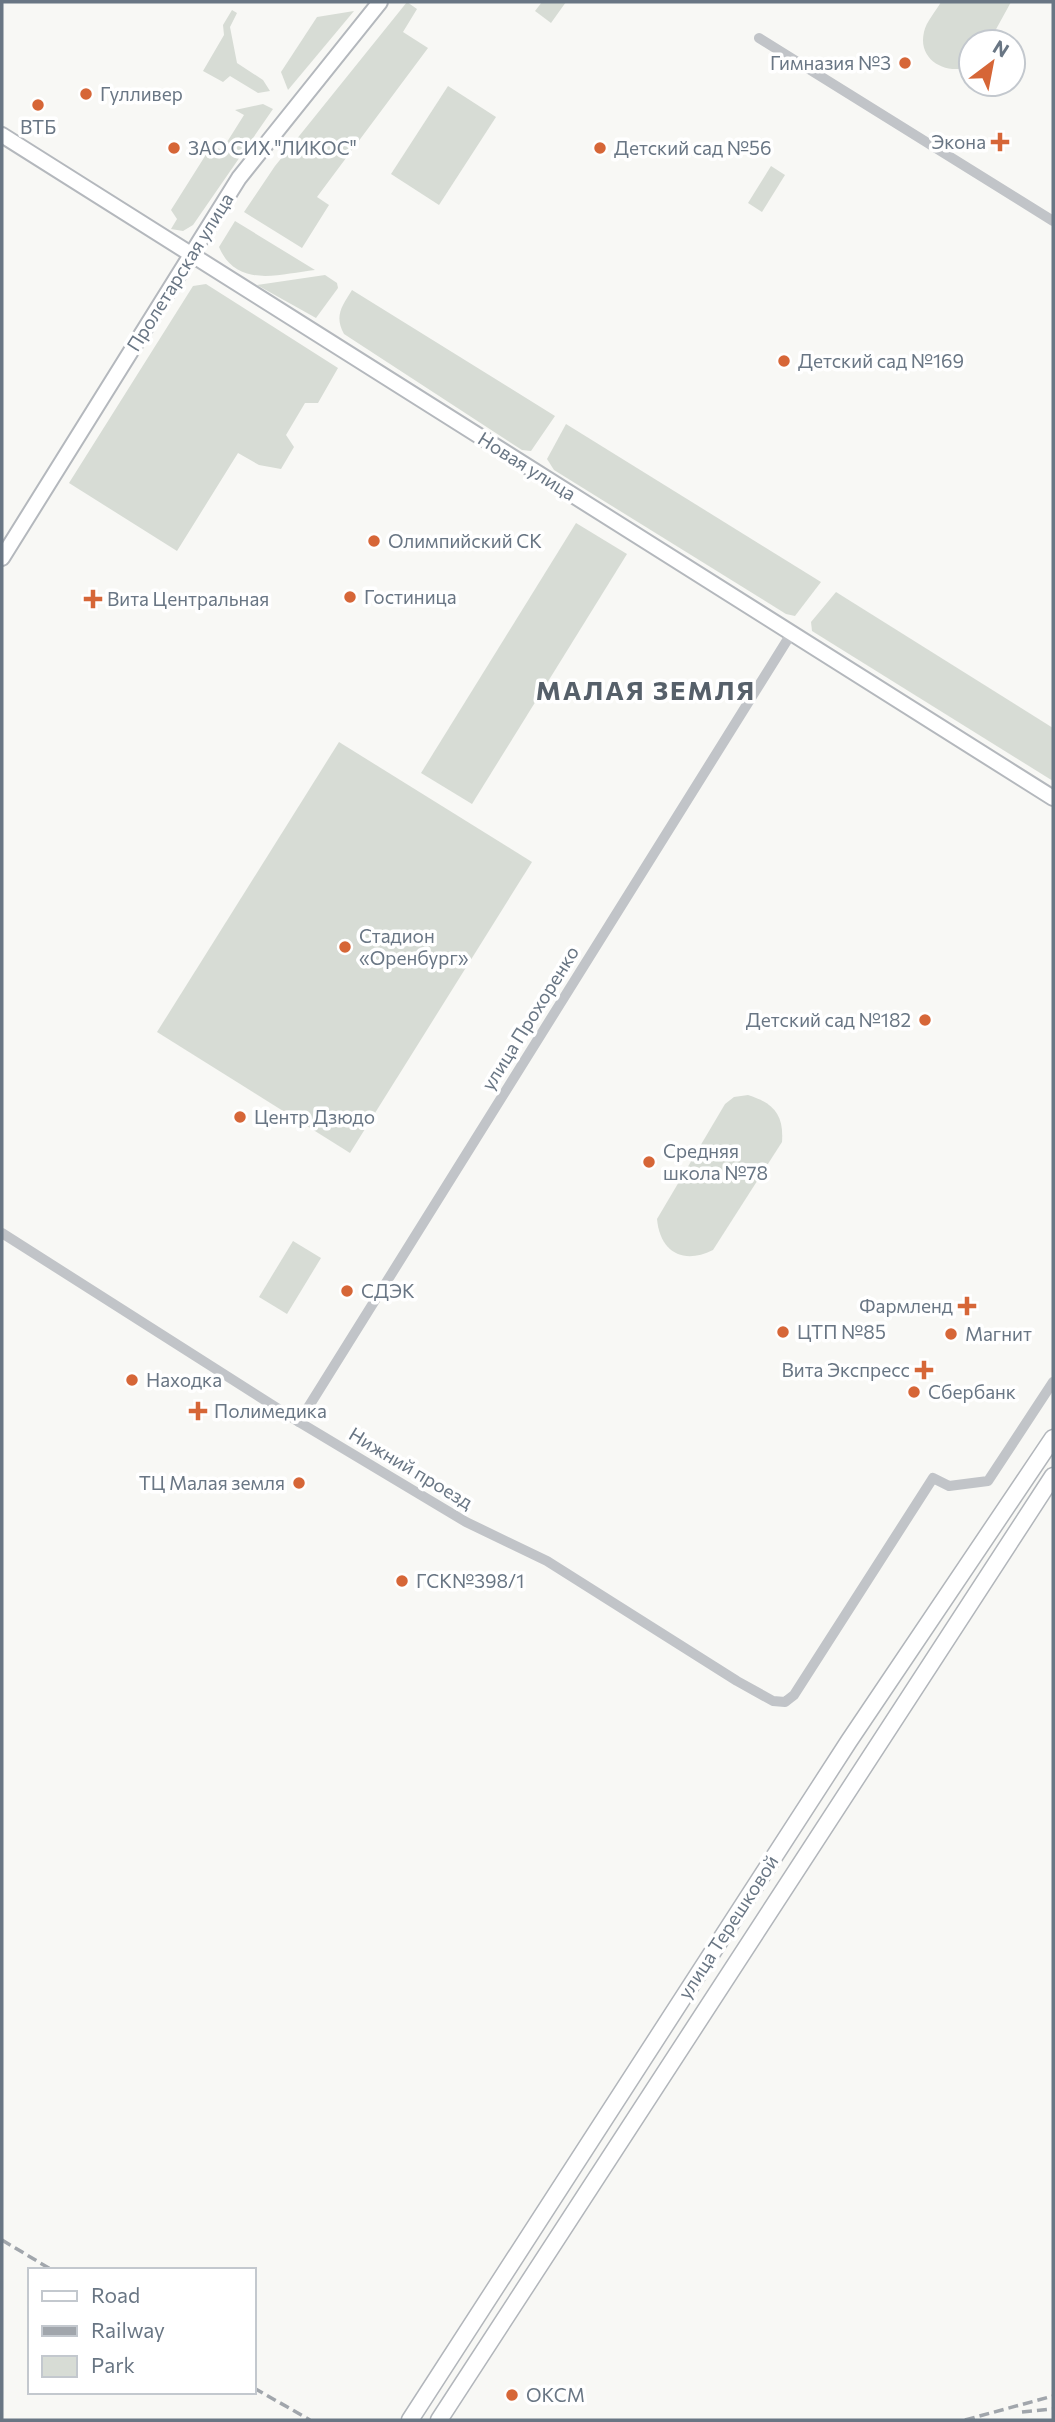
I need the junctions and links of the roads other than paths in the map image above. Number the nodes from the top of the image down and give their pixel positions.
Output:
1 (380, 2) edge
2 (759, 38) dead end
3 (2, 135) edge
4 (1053, 222) edge
5 (191, 254) junction
6 (2, 558) edge
7 (791, 634) junction
8 (1053, 798) edge
9 (2, 1233) edge
10 (1053, 1382) edge
11 (299, 1422) junction
12 (1053, 1438) edge
13 (1053, 1476) edge
14 (410, 2420) edge
15 (439, 2420) edge

1 - 5 main road, Пролетарская улица
2 - 4 street
3 - 5 main road, Новая улица
5 - 6 main road, Пролетарская улица
5 - 7 main road, Новая улица
7 - 8 main road, Новая улица
7 - 11 street, улица Прохоренко
9 - 11 street, Нижний проезд
10 - 11 street, Нижний проезд
12 - 14 main road, улица Терешковой
13 - 15 main road, улица Терешковой

